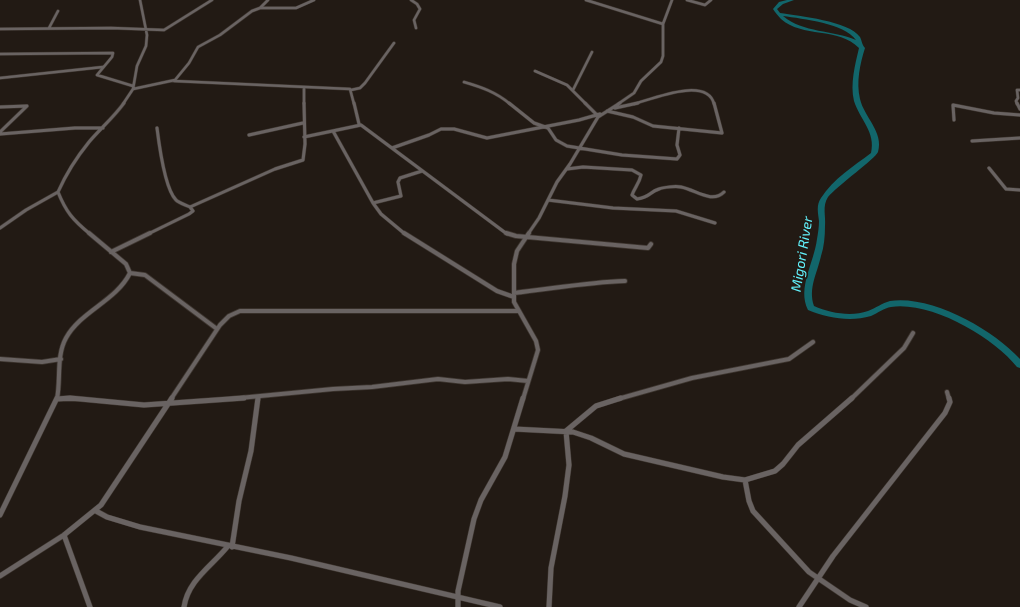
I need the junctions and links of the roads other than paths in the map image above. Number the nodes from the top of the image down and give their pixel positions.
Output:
1 (140, 0) edge
2 (212, 0) edge
3 (268, 0) edge
4 (314, 0) edge
5 (411, 0) edge
6 (586, 0) edge
7 (672, 0) edge
8 (688, 0) edge
9 (712, 0) edge
10 (260, 8) junction
11 (58, 11) dead end
12 (663, 24) junction
13 (49, 28) junction
14 (147, 28) junction
15 (416, 28) dead end
16 (0, 29) edge
17 (394, 43) dead end
18 (592, 52) dead end
19 (0, 54) edge
20 (103, 67) junction
21 (535, 71) dead end
22 (0, 78) edge
23 (174, 81) junction
24 (464, 82) dead end
25 (304, 86) junction
26 (133, 88) junction
27 (352, 90) junction
28 (573, 90) junction
29 (1020, 90) edge
30 (0, 107) edge
31 (613, 108) junction
32 (1020, 109) edge
33 (605, 112) junction
34 (597, 115) junction
35 (1020, 115) edge
36 (954, 120) dead end
37 (303, 123) junction
38 (359, 124) junction
39 (544, 126) junction
40 (103, 128) junction
41 (157, 128) dead end
42 (679, 128) junction
43 (333, 131) junction
44 (0, 133) edge
45 (249, 135) dead end
46 (304, 136) junction
47 (1020, 138) edge
48 (972, 140) dead end
49 (392, 148) junction
50 (578, 149) junction
51 (989, 168) dead end
52 (567, 169) junction
53 (422, 171) junction
54 (1020, 190) edge
55 (58, 192) junction
56 (724, 192) dead end
57 (548, 200) junction
58 (373, 203) junction
59 (190, 207) junction
60 (715, 223) dead end
61 (0, 228) edge
62 (526, 237) junction
63 (651, 244) dead end
64 (111, 252) junction
65 (130, 273) junction
66 (625, 281) dead end
67 (514, 295) junction
68 (518, 311) junction
69 (217, 329) junction
70 (913, 333) dead end
71 (813, 342) dead end
72 (0, 359) edge
73 (61, 360) junction
74 (528, 381) junction
75 (947, 392) dead end
76 (258, 397) junction
77 (57, 399) junction
78 (169, 403) junction
79 (514, 429) junction
80 (566, 431) junction
81 (745, 480) junction
82 (2, 504) edge
83 (96, 511) junction
84 (0, 515) edge
85 (64, 535) junction
86 (230, 546) junction
87 (0, 576) edge
88 (818, 578) junction
89 (458, 598) junction
90 (90, 607) edge
91 (184, 607) edge
92 (458, 607) edge
93 (500, 607) edge
94 (549, 607) edge
95 (799, 607) edge
96 (866, 607) edge

1 - 14 street
2 - 14 street
3 - 10 street
4 - 10 street
5 - 15 street
6 - 12 street
7 - 12 street
8 - 9 street
10 - 23 street
11 - 13 street
12 - 31 street
13 - 14 street
13 - 16 street
14 - 26 street
17 - 27 street
18 - 28 street
19 - 20 street
20 - 22 street
20 - 26 street
21 - 28 street
23 - 25 street
23 - 26 street
24 - 39 street
25 - 27 street
25 - 37 street
26 - 40 street
27 - 38 street
28 - 34 street
29 - 32 street
30 - 44 street
31 - 33 street
31 - 42 street
33 - 34 street
33 - 42 street
33 - 50 street
34 - 39 street
35 - 36 street
37 - 45 street
37 - 46 street
38 - 43 street
38 - 49 street
39 - 49 street
39 - 50 street
40 - 44 street
40 - 55 street
41 - 59 street
42 - 50 street
43 - 46 street
43 - 58 street
46 - 59 street
47 - 48 street
49 - 53 street
50 - 52 street
51 - 54 street
52 - 56 street
52 - 57 street
53 - 58 street
53 - 62 street
55 - 61 street
55 - 64 street
57 - 60 street
57 - 62 street
58 - 67 street
59 - 64 street
62 - 63 street
62 - 67 street
64 - 65 street
65 - 69 street
65 - 73 street
66 - 67 street
67 - 68 street
68 - 69 street
68 - 74 street
69 - 78 street
70 - 81 street
71 - 80 street
72 - 73 street
73 - 77 street
74 - 76 street
74 - 79 street
75 - 88 street
76 - 78 street
76 - 86 street
77 - 78 street
77 - 82 street
78 - 83 street
79 - 80 street
79 - 89 street
80 - 81 street
80 - 94 street
81 - 88 street
82 - 84 street
83 - 85 street
83 - 86 street
85 - 87 street
85 - 90 street
86 - 89 street
86 - 91 street
88 - 95 street
88 - 96 street
89 - 92 street
89 - 93 street

